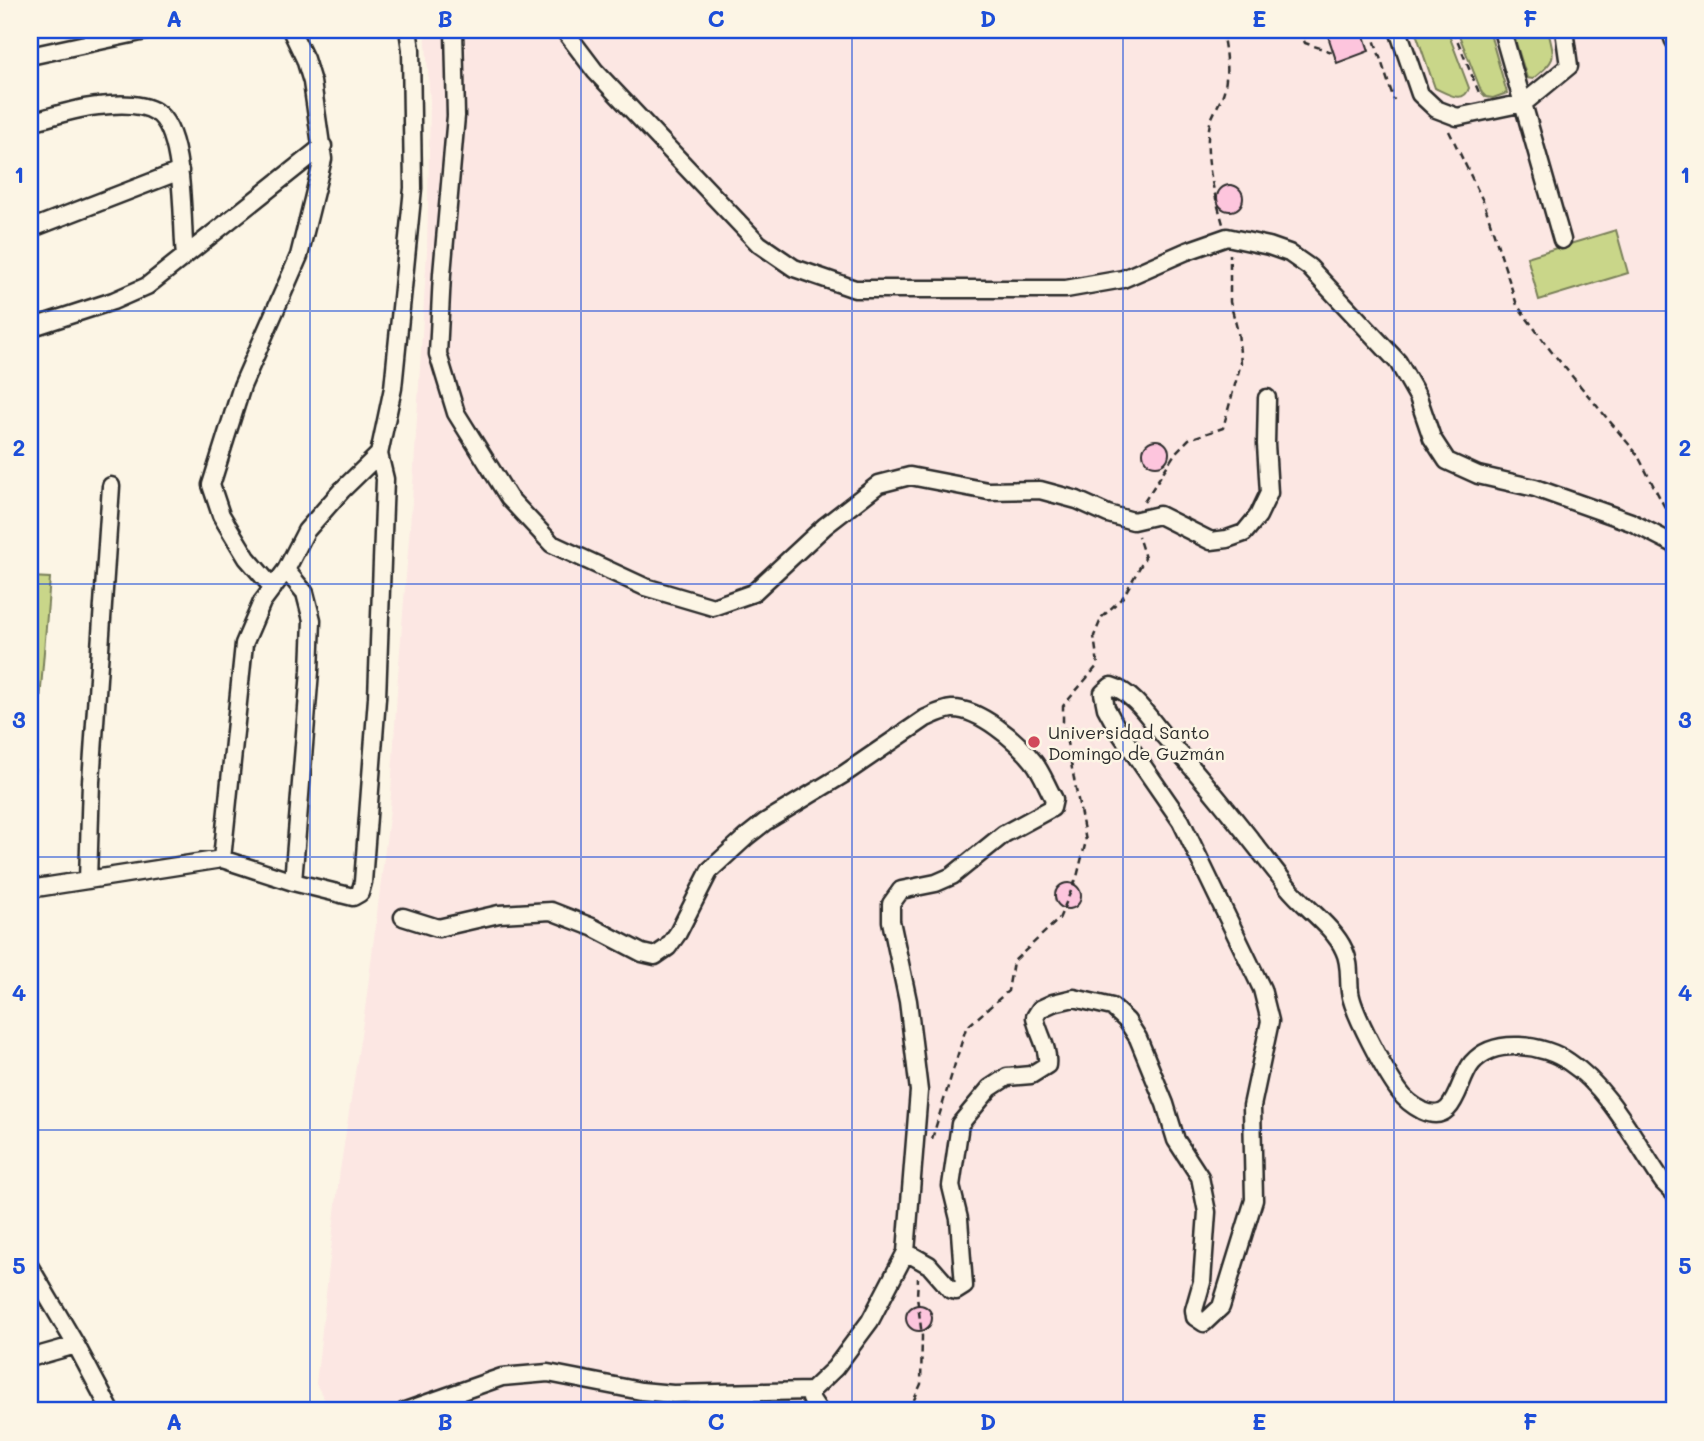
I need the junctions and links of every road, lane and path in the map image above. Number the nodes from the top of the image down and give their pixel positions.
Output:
1 (150, 30) edge
2 (291, 30) edge
3 (408, 30) edge
4 (454, 30) edge
5 (564, 30) edge
6 (1221, 30) edge
7 (1299, 30) edge
8 (1371, 30) edge
9 (1398, 30) edge
10 (1453, 30) edge
11 (1502, 30) edge
12 (1564, 30) edge
13 (1670, 30) edge
14 (1674, 41) edge
15 (1332, 52) dead end
16 (30, 56) edge
17 (1394, 100) dead end
18 (1524, 103) junction
19 (1436, 109) junction
20 (1486, 111) junction
21 (30, 122) edge
22 (323, 146) junction
23 (180, 171) junction
24 (30, 229) edge
25 (1227, 237) junction
26 (1562, 240) dead end
27 (185, 256) junction
28 (30, 328) edge
29 (1267, 398) dead end
30 (379, 454) junction
31 (111, 486) dead end
32 (1133, 521) junction
33 (1674, 525) edge
34 (1674, 544) edge
35 (286, 570) junction
36 (273, 588) junction
37 (222, 859) junction
38 (88, 880) junction
39 (293, 882) junction
40 (30, 889) edge
41 (403, 917) dead end
42 (929, 1150) dead end
43 (1674, 1193) edge
44 (913, 1256) junction
45 (30, 1267) edge
46 (76, 1345) junction
47 (30, 1358) edge
48 (811, 1391) junction
49 (111, 1411) edge
50 (405, 1411) edge
51 (819, 1411) edge
52 (909, 1411) edge

1 - 16 street
2 - 22 street
3 - 30 street
4 - 32 street
5 - 25 street
6 - 25 path
7 - 15 path
8 - 17 path
9 - 19 street
10 - 20 path
11 - 18 street
12 - 18 street
13 - 14 street
18 - 20 street
18 - 26 street
19 - 20 street
19 - 33 path
21 - 23 street
22 - 27 street
22 - 36 street
23 - 24 street
23 - 27 street
25 - 32 path
25 - 34 street
27 - 28 street
29 - 32 street
30 - 35 street
30 - 39 street
31 - 38 street
32 - 42 path
35 - 36 street
35 - 39 street
36 - 37 street
37 - 38 street
37 - 39 street
38 - 40 street
41 - 44 street
43 - 44 street
44 - 48 street
44 - 52 path
45 - 46 street
46 - 47 street
46 - 49 street
48 - 50 street
48 - 51 street

